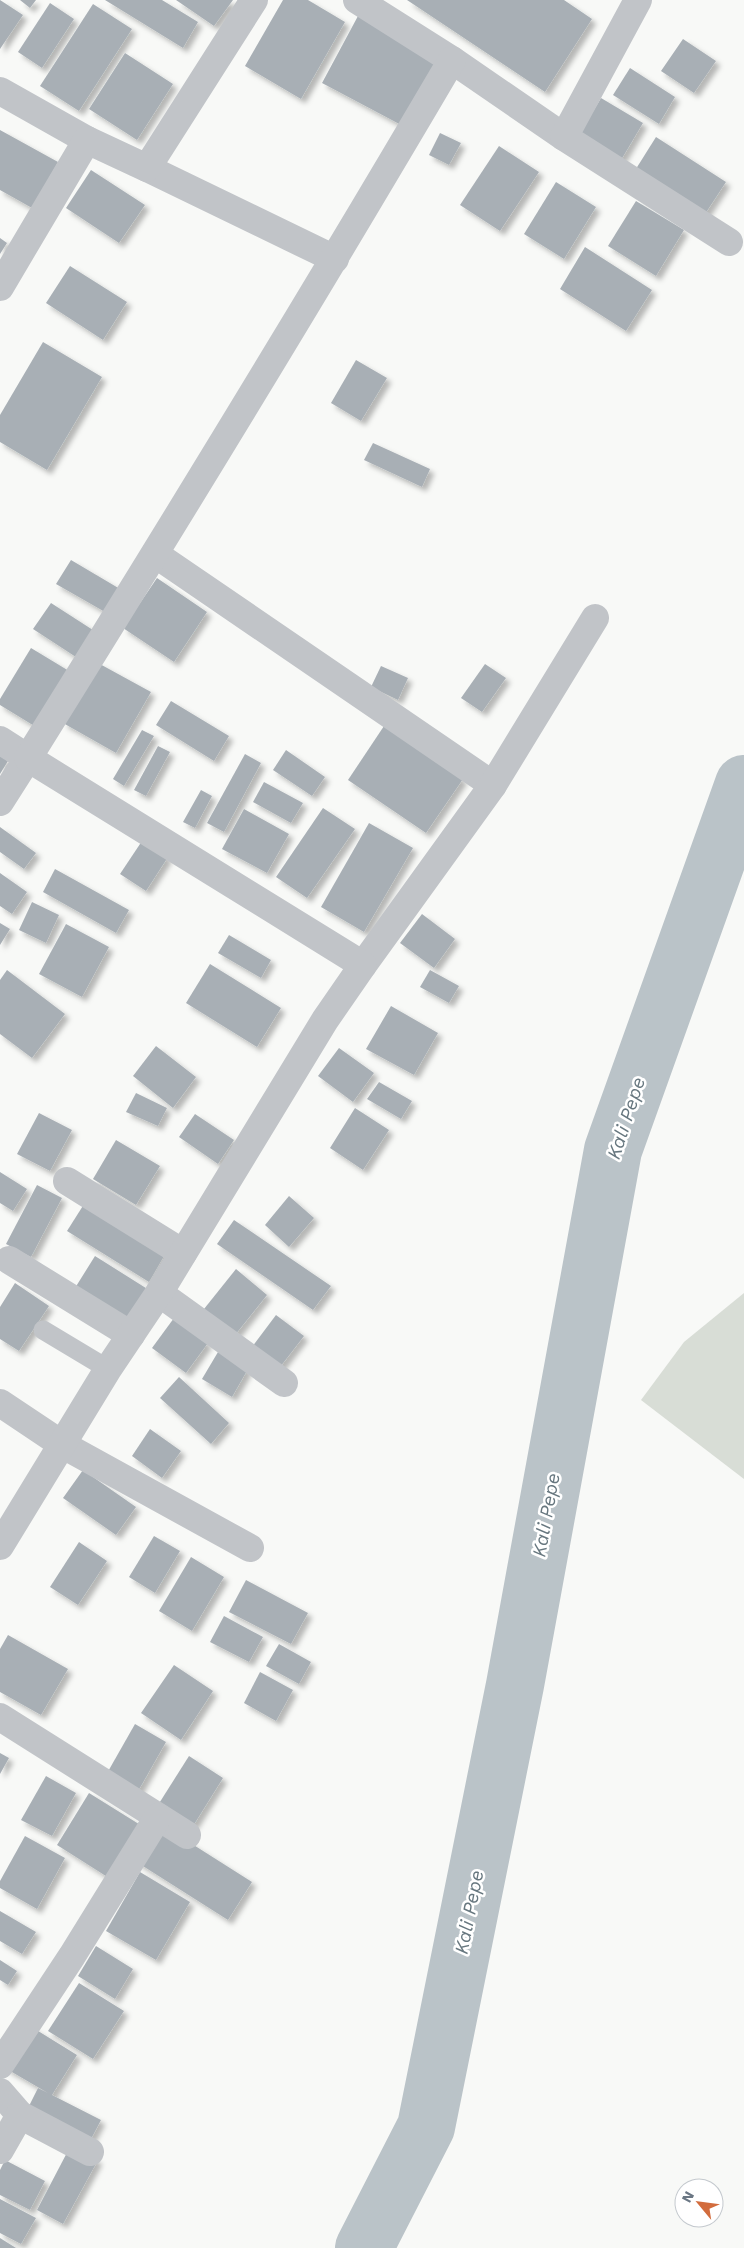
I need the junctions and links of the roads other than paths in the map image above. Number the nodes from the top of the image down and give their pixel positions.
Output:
1 (254, 0) edge
2 (357, 0) edge
3 (638, 0) edge
4 (452, 60) junction
5 (0, 91) edge
6 (564, 137) junction
7 (87, 140) junction
8 (147, 168) junction
9 (729, 242) dead end
10 (335, 258) junction
11 (0, 287) edge
12 (155, 554) junction
13 (595, 618) dead end
14 (0, 740) edge
15 (28, 758) junction
16 (493, 785) junction
17 (0, 802) edge
18 (363, 965) junction
19 (67, 1181) dead end
20 (183, 1253) junction
21 (9, 1260) dead end
22 (159, 1293) junction
23 (43, 1330) dead end
24 (131, 1336) junction
25 (108, 1369) junction
26 (284, 1383) dead end
27 (0, 1403) edge
28 (63, 1444) junction
29 (0, 1546) edge
30 (250, 1548) dead end
31 (0, 1717) edge
32 (158, 1817) junction
33 (187, 1835) dead end
34 (0, 2065) edge
35 (0, 2092) edge
36 (20, 2116) junction
37 (0, 2150) edge
38 (90, 2152) dead end

1 - 8 street
2 - 4 street
3 - 6 street
4 - 6 street
4 - 10 street
5 - 7 street
6 - 9 street
7 - 8 street
7 - 11 street
8 - 10 street
10 - 12 street
12 - 15 street
12 - 16 street
13 - 16 street
14 - 15 street
15 - 17 street
15 - 18 street
16 - 18 street
18 - 20 street
19 - 20 street
20 - 22 street
21 - 24 street
22 - 24 street
22 - 26 street
23 - 25 lane
24 - 25 street
25 - 28 street
27 - 28 street
28 - 29 street
28 - 30 street
31 - 32 street
32 - 33 street
32 - 34 street
35 - 36 street
36 - 37 street
36 - 38 street

